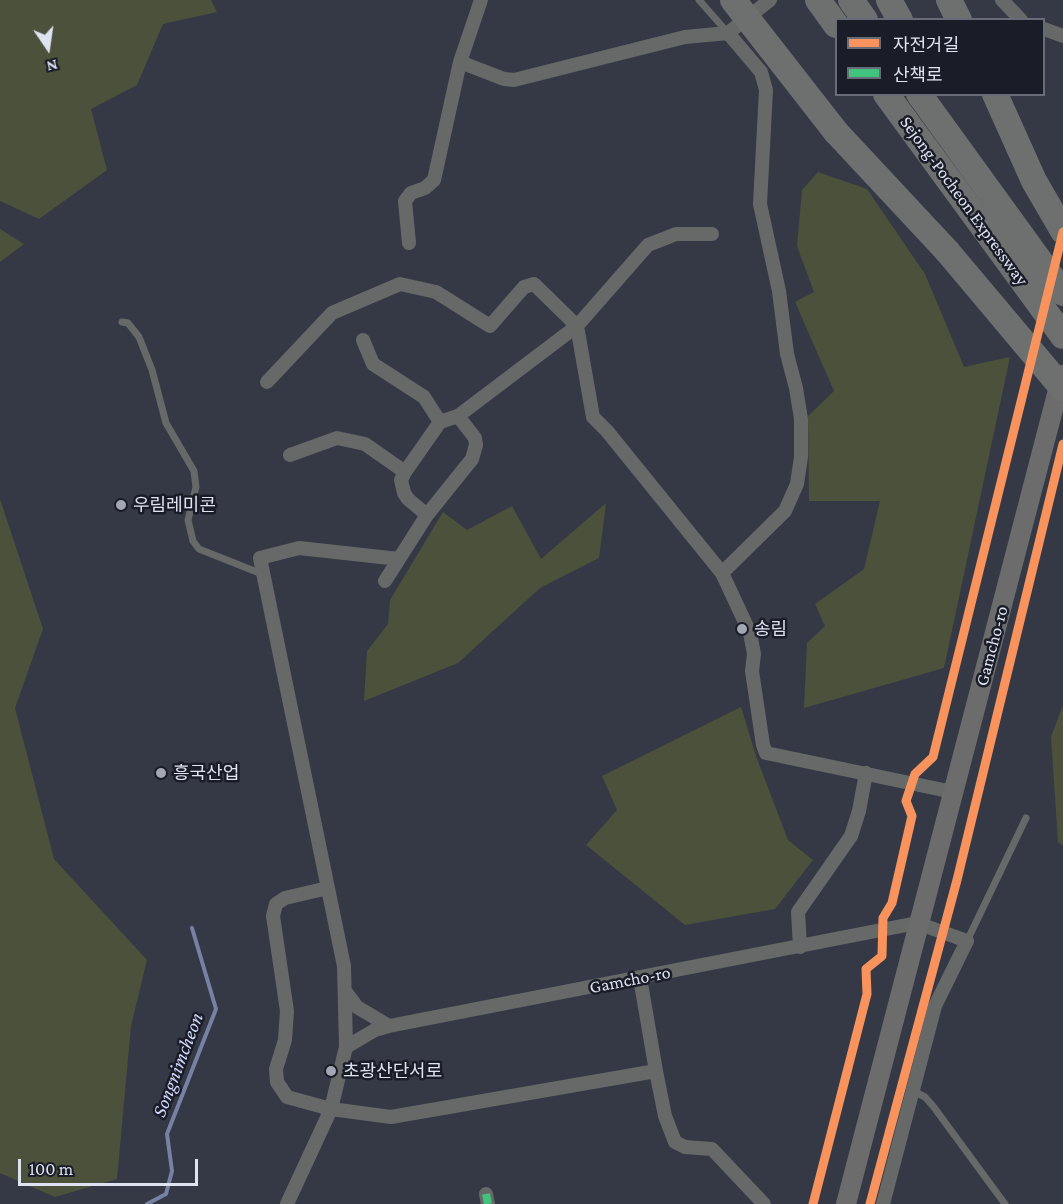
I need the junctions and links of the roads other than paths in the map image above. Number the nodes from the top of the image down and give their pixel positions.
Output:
1 (699, 0) edge
2 (734, 0) edge
3 (770, 0) edge
4 (818, 0) edge
5 (851, 0) edge
6 (889, 0) edge
7 (1002, 0) edge
8 (478, 1) edge
9 (864, 18) edge
10 (899, 18) edge
11 (1019, 18) edge
12 (835, 22) edge
13 (1045, 28) edge
14 (728, 33) junction
15 (1063, 36) edge
16 (460, 62) junction
17 (887, 96) edge
18 (920, 96) edge
19 (938, 96) edge
20 (996, 96) edge
21 (973, 168) junction
22 (1063, 231) edge
23 (712, 234) dead end
24 (409, 243) dead end
25 (1063, 293) edge
26 (122, 322) dead end
27 (577, 326) junction
28 (1063, 336) edge
29 (363, 340) dead end
30 (1063, 369) edge
31 (267, 382) dead end
32 (1063, 389) edge
33 (458, 416) junction
34 (440, 422) junction
35 (290, 455) dead end
36 (405, 472) junction
37 (427, 515) junction
38 (399, 558) junction
39 (722, 573) junction
40 (262, 574) junction
41 (385, 580) dead end
42 (866, 773) junction
43 (953, 792) junction
44 (1026, 818) dead end
45 (328, 888) junction
46 (917, 923) junction
47 (967, 941) junction
48 (800, 947) junction
49 (640, 978) junction
50 (345, 991) junction
51 (389, 1026) junction
52 (346, 1047) junction
53 (656, 1071) junction
54 (911, 1090) junction
55 (331, 1109) junction
56 (287, 1204) edge
57 (764, 1204) edge
58 (846, 1204) edge
59 (883, 1204) edge
60 (1005, 1204) edge

1 - 14 lane
2 - 32 highway, bridge
3 - 14 street
4 - 12 highway
5 - 9 highway
6 - 10 highway
7 - 11 street
8 - 16 street
13 - 15 street
14 - 16 street
14 - 39 street
16 - 24 street
17 - 28 highway, Sejong-Pocheon Expressway
18 - 21 highway, Sejong-Pocheon Expressway
19 - 21 highway
20 - 22 highway
21 - 25 highway, Sejong-Pocheon Expressway
23 - 27 street
26 - 40 lane
27 - 31 street
27 - 33 street
27 - 39 street
29 - 34 street
30 - 43 main road, Gamcho-ro
33 - 34 street
33 - 37 street
34 - 36 street
35 - 36 street
36 - 37 street
37 - 38 street
38 - 40 street
38 - 41 street
39 - 42 street
40 - 45 street
42 - 43 street
42 - 48 street
43 - 46 main road, Gamcho-ro
44 - 47 lane
45 - 50 street
45 - 55 street
46 - 47 street
46 - 48 street, Gamcho-ro
46 - 58 main road, Gamcho-ro
47 - 54 street
48 - 49 street, Gamcho-ro
49 - 51 street, Gamcho-ro
49 - 53 street
50 - 51 street
50 - 52 street
51 - 52 street, Gamcho-ro
52 - 55 street
53 - 55 street
53 - 57 street
54 - 59 street
54 - 60 lane
55 - 56 street

